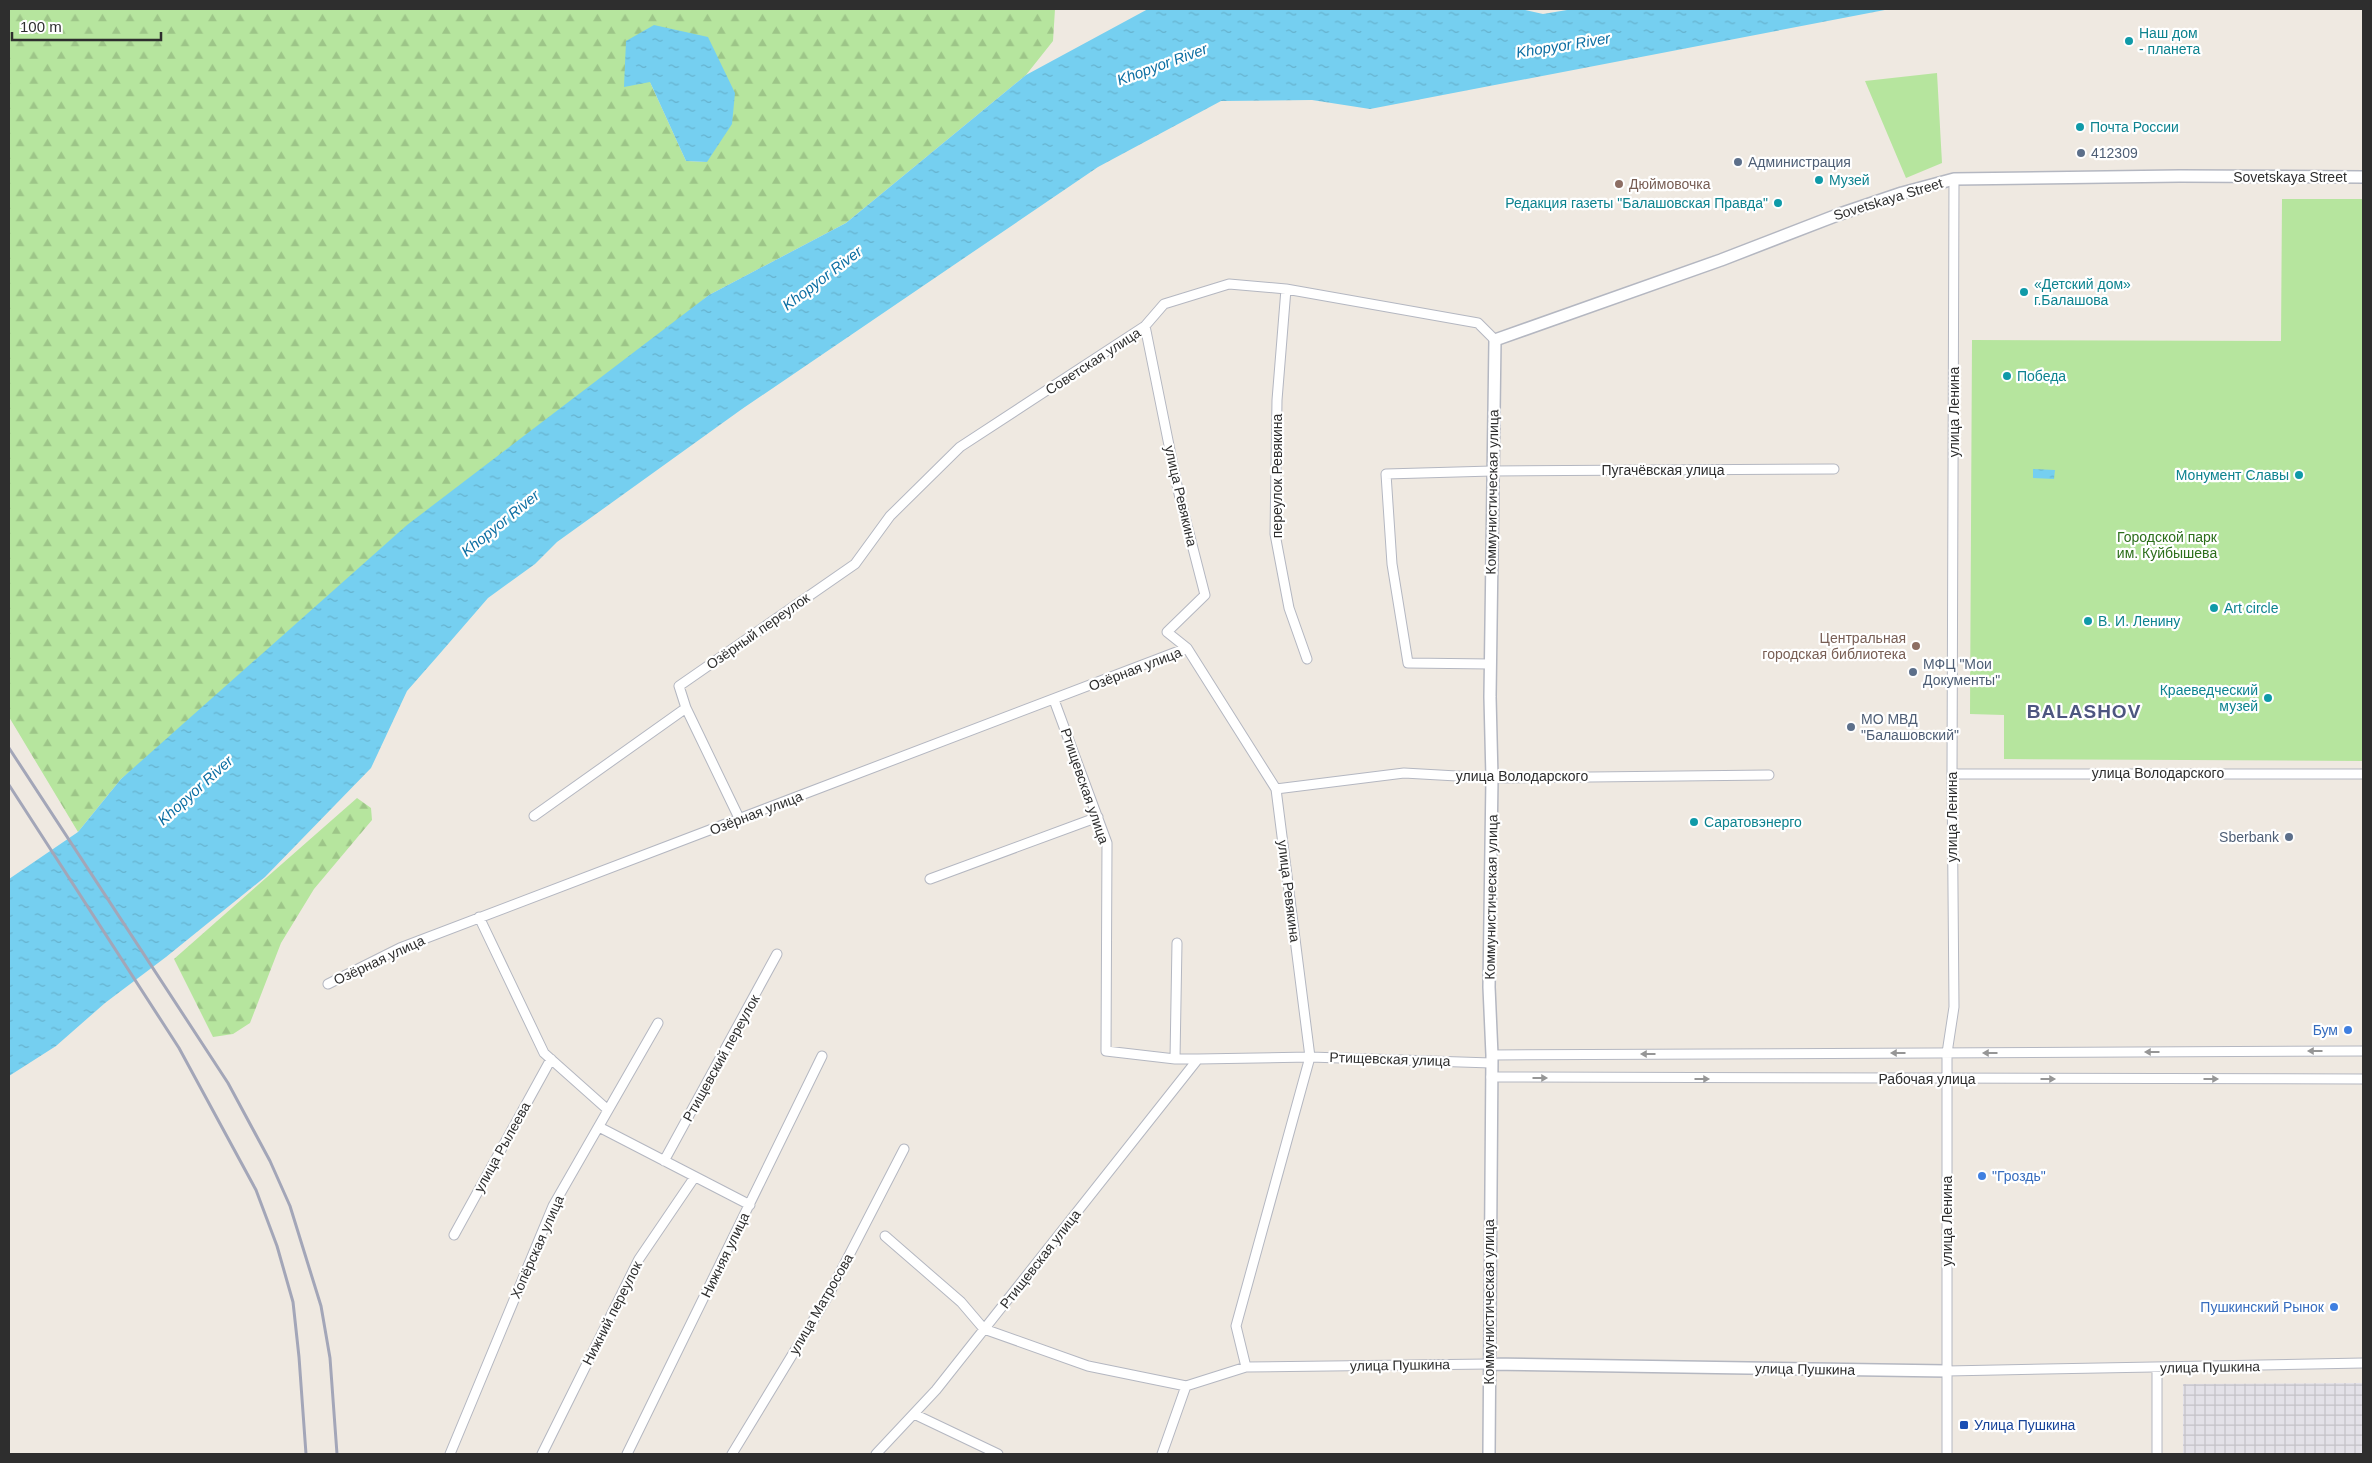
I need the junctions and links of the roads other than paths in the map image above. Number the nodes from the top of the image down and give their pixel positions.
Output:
1 (2363, 177) edge
2 (1954, 179) junction
3 (1286, 289) junction
4 (1145, 326) junction
5 (1495, 340) junction
6 (1834, 470) dead end
7 (1492, 471) junction
8 (855, 564) joint
9 (1187, 648) junction
10 (1307, 658) dead end
11 (1490, 664) junction
12 (1054, 700) junction
13 (686, 708) junction
14 (1952, 774) junction
15 (2363, 774) edge
16 (1769, 775) dead end
17 (1492, 778) junction
18 (1276, 789) junction
19 (534, 816) dead end
20 (1098, 817) junction
21 (740, 820) junction
22 (930, 879) dead end
23 (479, 917) junction
24 (1177, 943) dead end
25 (777, 954) dead end
26 (328, 984) dead end
27 (658, 1023) dead end
28 (2363, 1051) edge
29 (1946, 1053) junction
30 (822, 1056) dead end
31 (1310, 1056) junction
32 (551, 1059) junction
33 (1198, 1059) junction
34 (1492, 1059) junction
35 (1175, 1060) junction
36 (1491, 1077) junction
37 (1947, 1079) junction
38 (2363, 1079) edge
39 (608, 1110) junction
40 (599, 1127) junction
41 (904, 1149) dead end
42 (664, 1161) junction
43 (694, 1178) junction
44 (750, 1205) junction
45 (454, 1235) dead end
46 (885, 1236) dead end
47 (984, 1330) junction
48 (2363, 1363) edge
49 (1488, 1364) junction
50 (1246, 1367) junction
51 (2157, 1369) junction
52 (1947, 1371) junction
53 (1186, 1386) junction
54 (914, 1414) junction
55 (450, 1454) edge
56 (542, 1454) edge
57 (627, 1454) edge
58 (732, 1454) edge
59 (876, 1454) edge
60 (996, 1454) edge
61 (1162, 1454) edge
62 (1488, 1454) edge
63 (1947, 1454) edge
64 (2157, 1454) edge

1 - 2 street, Sovetskaya Street
2 - 5 street, Sovetskaya Street
2 - 14 street, улица Ленина
3 - 4 street, Советская улица
3 - 5 street, Советская улица
3 - 10 street, переулок Ревякина
4 - 8 street, Советская улица
4 - 9 street, улица Ревякина
5 - 7 street, Коммунистическая улица
6 - 7 street, Пугачёвская улица
7 - 11 street, Коммунистическая улица
7 - 11 street, Пугачёвская улица
8 - 13 street, Озёрный переулок
9 - 12 street, Озёрная улица
9 - 18 street, улица Ревякина
11 - 17 street, Коммунистическая улица
12 - 20 street, Ртищевская улица
12 - 21 street, Озёрная улица
13 - 19 street
13 - 21 street, Озёрный переулок
14 - 15 street, улица Володарского
14 - 29 street, улица Ленина
16 - 17 street, улица Володарского
17 - 18 street, улица Володарского
17 - 34 street, Коммунистическая улица
18 - 31 street, улица Ревякина
20 - 22 street
20 - 35 street, Ртищевская улица
21 - 23 street, Озёрная улица
23 - 26 street, Озёрная улица
23 - 32 street
24 - 35 street
25 - 42 street, Ртищевский переулок
27 - 39 street, Хопёрская улица
28 -> 29 street, Рабочая улица
29 -> 34 street, Рабочая улица
29 - 37 street, улица Ленина
30 - 44 street, Нижняя улица
31 - 33 street, Ртищевская улица
31 - 34 street, Ртищевская улица
31 - 50 street, улица Ревякина
32 - 39 street
32 - 45 street, улица Рылеева
33 - 35 street, Ртищевская улица
33 - 47 street, Ртищевская улица
34 - 36 street, Коммунистическая улица
36 -> 37 street, Рабочая улица
36 - 49 street, Коммунистическая улица
37 -> 38 street, Рабочая улица
37 - 52 street, улица Ленина
39 - 40 street, Хопёрская улица
40 - 42 street
40 - 55 street, Хопёрская улица
41 - 58 street, улица Матросова
42 - 43 street
43 - 44 street
43 - 56 street, Нижний переулок
44 - 57 street, Нижняя улица
46 - 47 street
47 - 53 street
47 - 54 street, Ртищевская улица
48 - 51 street, улица Пушкина
49 - 50 street, улица Пушкина
49 - 52 street, улица Пушкина
49 - 62 street, Коммунистическая улица
50 - 53 street
51 - 52 street, улица Пушкина
51 - 64 street
52 - 63 street, улица Ленина
53 - 61 street
54 - 59 street, Ртищевская улица
54 - 60 street

